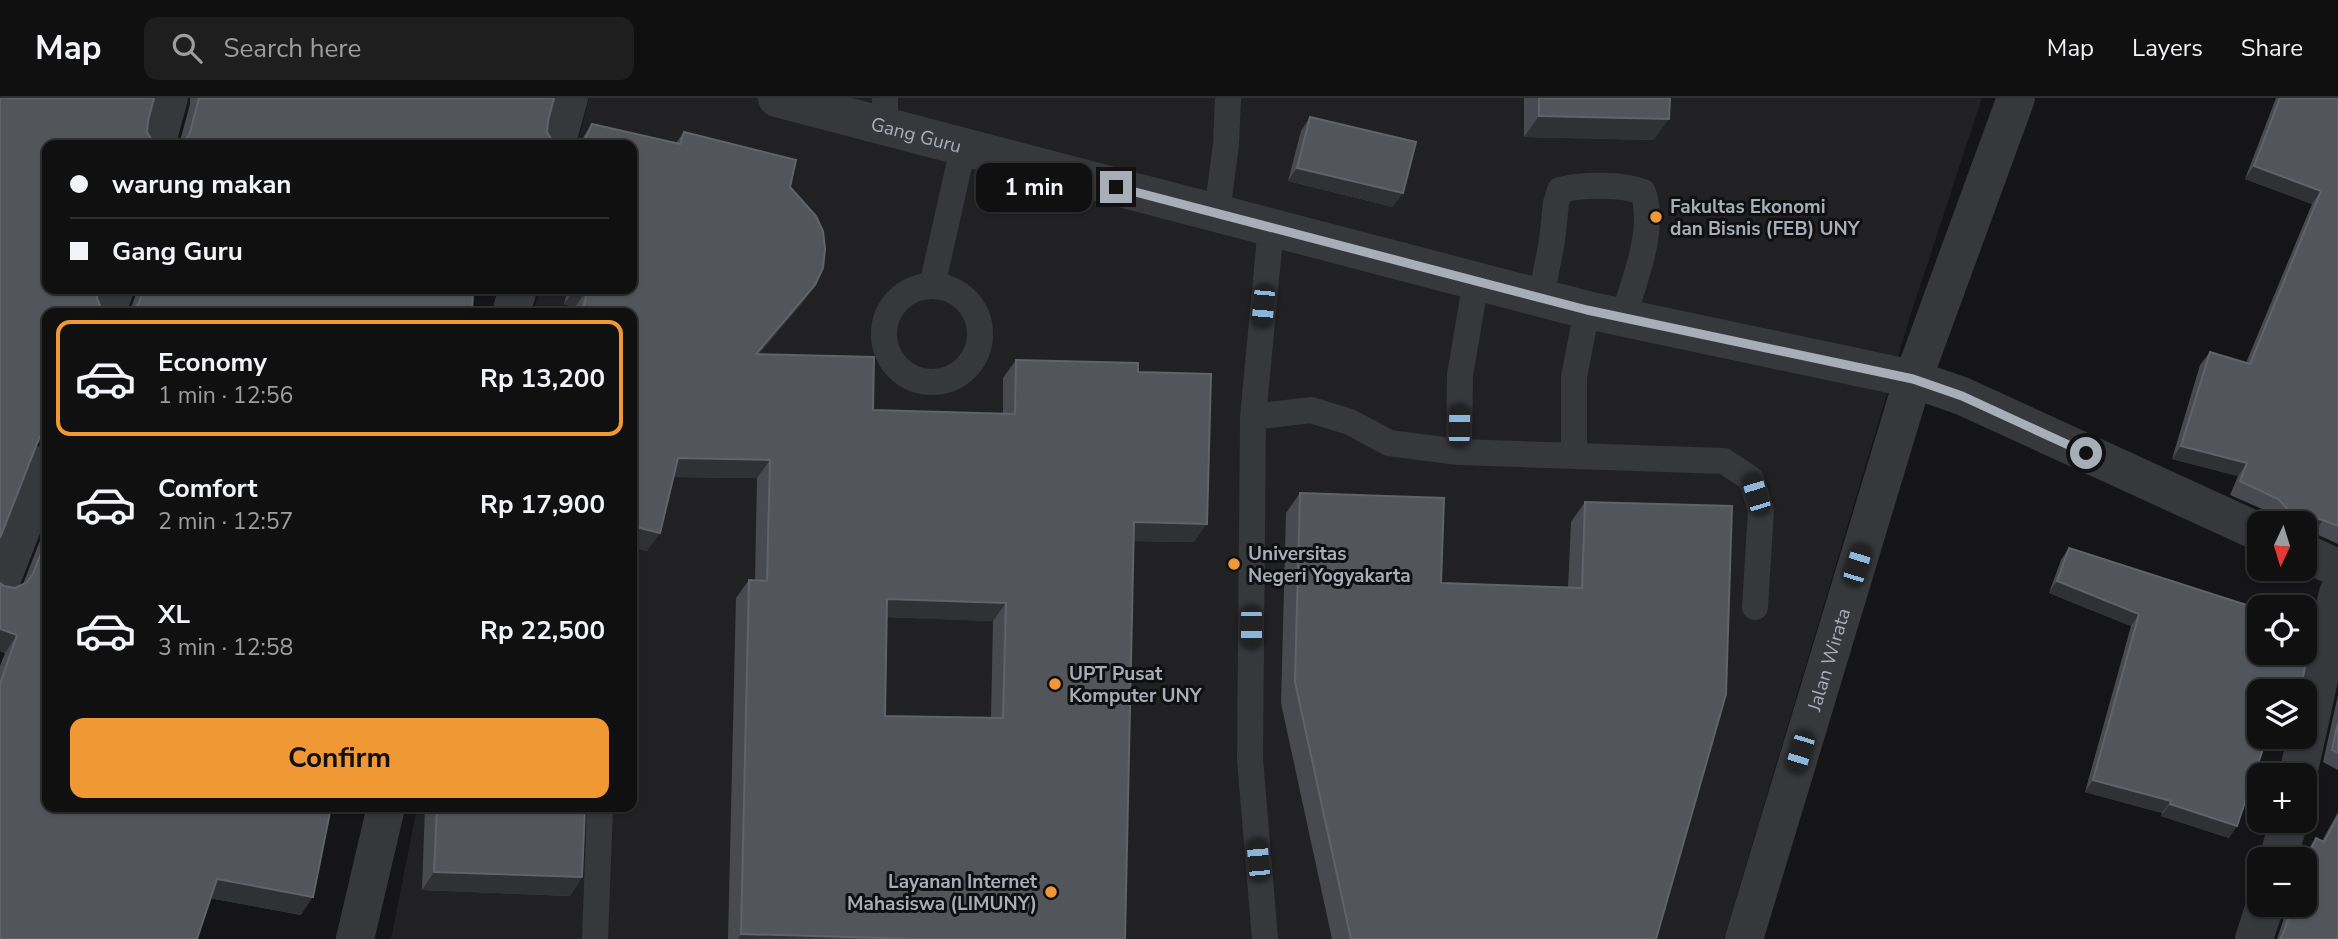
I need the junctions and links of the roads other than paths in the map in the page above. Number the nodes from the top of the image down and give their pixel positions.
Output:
1 (169, 98) edge
2 (569, 98) edge
3 (777, 98) edge
4 (1228, 98) edge
5 (2016, 98) edge
6 (885, 112) edge
7 (157, 140) edge
8 (557, 140) edge
9 (964, 148) junction
10 (1217, 213) junction
11 (1271, 227) junction
12 (1476, 281) junction
13 (932, 286) dead end
14 (1541, 298) junction
15 (1587, 310) junction
16 (1623, 318) junction
17 (1913, 379) junction
18 (1253, 417) junction
19 (1459, 452) junction
20 (1574, 455) junction
21 (42, 476) edge
22 (2247, 527) edge
23 (2317, 558) edge
24 (2338, 568) edge
25 (0, 584) edge
26 (2338, 593) edge
27 (1755, 607) dead end
28 (2301, 763) edge
29 (385, 812) edge
30 (600, 812) edge
31 (2260, 917) edge
32 (355, 939) edge
33 (594, 939) edge
34 (1265, 939) edge
35 (1744, 939) edge
36 (2254, 939) edge

1 - 7 street
2 - 8 street
3 - 6 street, Gang Guru
4 - 10 lane
5 - 17 street, Jalan Wirata
6 - 9 street, Gang Guru
9 - 10 street, Gang Guru
9 - 13 lane
10 - 11 street, Gang Guru
11 - 12 street, Gang Guru
11 - 18 lane
12 - 14 street, Gang Guru
12 - 19 lane
14 - 15 street, Gang Guru
14 - 16 lane
15 - 16 street, Gang Guru
15 - 20 lane
16 - 17 street, Gang Guru
17 - 22 street, Gang Guru
17 - 35 street, Jalan Wirata
18 - 19 lane
18 - 34 lane
19 - 20 lane
20 - 27 lane
21 - 25 street
23 - 24 street
26 - 28 street
29 - 32 street
30 - 33 lane
31 - 36 street

